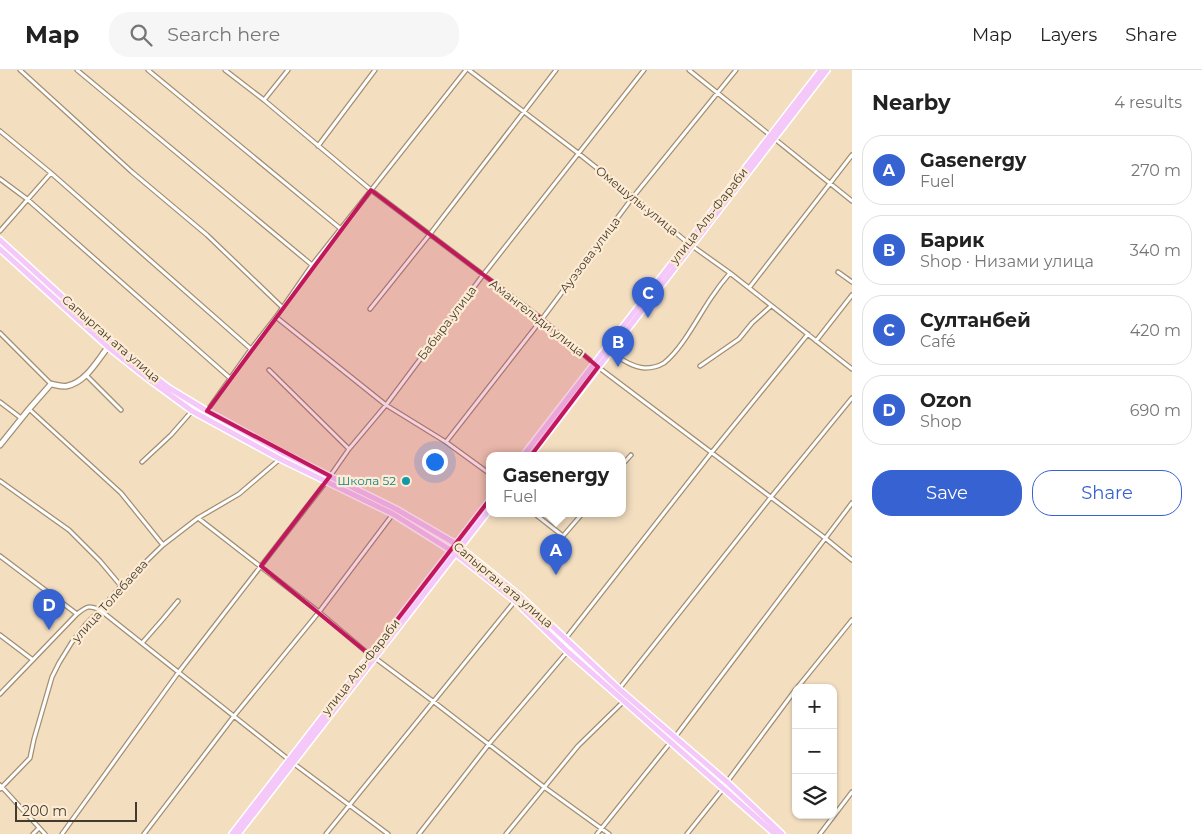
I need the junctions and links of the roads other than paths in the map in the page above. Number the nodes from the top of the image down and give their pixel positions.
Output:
1 (20, 70) edge
2 (77, 70) edge
3 (148, 70) edge
4 (226, 70) edge
5 (288, 70) edge
6 (375, 70) edge
7 (468, 70) edge
8 (556, 70) edge
9 (644, 70) edge
10 (689, 70) edge
11 (736, 70) edge
12 (821, 70) edge
13 (827, 70) edge
14 (718, 93) junction
15 (264, 100) junction
16 (523, 112) junction
17 (0, 131) edge
18 (772, 138) junction
19 (318, 146) junction
20 (578, 153) junction
21 (852, 155) edge
22 (51, 173) junction
23 (0, 179) edge
24 (830, 184) junction
25 (371, 190) junction
26 (633, 197) junction
27 (27, 200) junction
28 (852, 201) edge
29 (341, 229) junction
30 (0, 231) edge
31 (430, 234) junction
32 (0, 240) edge
33 (690, 245) junction
34 (0, 249) edge
35 (312, 265) junction
36 (838, 272) dead end
37 (730, 273) junction
38 (483, 275) junction
39 (852, 282) edge
40 (749, 288) junction
41 (852, 295) edge
42 (771, 306) junction
43 (282, 307) junction
44 (370, 309) dead end
45 (276, 318) junction
46 (542, 319) junction
47 (0, 333) edge
48 (808, 334) junction
49 (816, 340) junction
50 (108, 347) junction
51 (251, 349) junction
52 (610, 352) junction
53 (596, 366) junction
54 (700, 366) dead end
55 (852, 369) edge
56 (269, 370) dead end
57 (86, 375) junction
58 (230, 378) junction
59 (51, 384) junction
60 (852, 398) edge
61 (0, 402) edge
62 (386, 404) junction
63 (29, 408) junction
64 (121, 410) dead end
65 (192, 411) junction
66 (207, 411) junction
67 (21, 418) junction
68 (446, 442) junction
69 (0, 445) edge
70 (349, 449) junction
71 (526, 452) edge
72 (533, 452) edge
73 (712, 452) junction
74 (630, 455) dead end
75 (280, 459) junction
76 (626, 460) edge
77 (142, 462) dead end
78 (486, 471) edge
79 (330, 476) junction
80 (0, 481) edge
81 (326, 482) junction
82 (771, 497) junction
83 (852, 503) edge
84 (486, 506) edge
85 (393, 514) junction
86 (486, 514) edge
87 (539, 517) edge
88 (579, 517) edge
89 (198, 518) junction
90 (563, 536) junction
91 (825, 538) junction
92 (163, 544) junction
93 (458, 546) junction
94 (452, 552) junction
95 (0, 556) edge
96 (548, 559) dead end
97 (852, 560) edge
98 (261, 566) junction
99 (121, 586) junction
100 (178, 601) dead end
101 (515, 601) junction
102 (100, 610) junction
103 (319, 612) junction
104 (77, 614) junction
105 (852, 620) edge
106 (0, 635) edge
107 (566, 638) junction
108 (142, 643) junction
109 (568, 652) junction
110 (372, 657) junction
111 (33, 660) junction
112 (178, 673) junction
113 (799, 684) edge
114 (619, 689) junction
115 (792, 693) edge
116 (0, 694) edge
117 (434, 702) junction
118 (624, 702) junction
119 (234, 716) junction
120 (676, 737) junction
121 (671, 742) junction
122 (489, 744) junction
123 (291, 762) junction
124 (726, 782) junction
125 (1, 787) edge
126 (544, 787) junction
127 (723, 789) junction
128 (852, 792) edge
129 (350, 804) junction
130 (39, 828) junction
131 (601, 828) junction
132 (33, 834) edge
133 (45, 834) edge
134 (62, 834) edge
135 (144, 834) edge
136 (232, 834) edge
137 (238, 834) edge
138 (326, 834) edge
139 (388, 834) edge
140 (419, 834) edge
141 (506, 834) edge
142 (597, 834) edge
143 (609, 834) edge
144 (687, 834) edge
145 (775, 834) edge
146 (782, 834) edge
147 (820, 834) edge

1 - 43 street
2 - 35 street
3 - 29 street
4 - 15 street, Амангельди улица
5 - 15 street
6 - 19 street
7 - 16 street, Омешулы улица
7 - 25 street
8 - 16 street
9 - 20 street, Бабыра улица
10 - 14 street
11 - 14 street, Ауэзова улица
12 - 18 main road, улица Аль-Фараби
13 - 18 main road, улица Аль-Фараби
14 - 18 street
14 - 26 street, Ауэзова улица
15 - 19 street, Амангельди улица
16 - 20 street, Омешулы улица
16 - 31 street
17 - 22 street
18 - 24 street
18 - 33 main road, улица Аль-Фараби
19 - 25 street, Амангельди улица
20 - 26 street, Омешулы улица
20 - 38 street, Бабыра улица
21 - 24 street
22 - 27 street
22 - 51 street
23 - 27 street
24 - 28 street
24 - 40 street
25 - 29 street
25 - 31 street, Амангельди улица
26 - 33 street, Омешулы улица
26 - 46 street, Ауэзова улица
27 - 30 street
27 - 58 street
29 - 35 street
31 - 38 street, Амангельди улица
31 - 44 street
32 - 66 main road, Сапырган ата улица
33 - 37 street, Омешулы улица
33 - 52 main road, улица Аль-Фараби
33 - 53 main road, улица Аль-Фараби
34 - 50 main road, Сапырган ата улица
35 - 43 street
36 - 39 street
37 - 40 street, Омешулы улица
37 - 52 street
38 - 46 street, Амангельди улица
38 - 62 street, Бабыра улица
40 - 42 street, Омешулы улица
41 - 49 street
42 - 48 street, Омешулы улица
42 - 54 street
43 - 45 street
45 - 51 street
45 - 62 street
46 - 53 street, Амангельди улица
46 - 68 street, Ауэзова улица
47 - 59 street
48 - 49 street, Омешулы улица
48 - 73 street
49 - 55 street, Омешулы улица
50 - 57 street
50 - 65 main road, Сапырган ата улица
51 - 58 street
52 - 53 main road, улица Аль-Фараби
53 - 71 main road, улица Аль-Фараби
53 - 72 main road, улица Аль-Фараби
53 - 73 street, Амангельди улица
56 - 70 street
57 - 59 street
57 - 64 street
58 - 66 street
59 - 63 street
60 - 82 street
61 - 67 street
62 - 68 street
62 - 70 street, Бабыра улица
63 - 67 street
63 - 92 street
65 - 75 main road, Сапырган ата улица
65 - 77 street
66 - 79 main road, Сапырган ата улица
67 - 69 street
68 - 78 street
70 - 79 street, Бабыра улица
73 - 82 street, Амангельди улица
73 - 107 street
74 - 76 street
75 - 81 main road, Сапырган ата улица
75 - 89 street, улица Толебаева
79 - 81 street, Бабыра улица
79 - 93 main road, Сапырган ата улица
80 - 99 street
81 - 85 main road, Сапырган ата улица
81 - 98 street, Бабыра улица
82 - 91 street, Амангельди улица
82 - 114 street
83 - 91 street
84 - 93 main road, улица Аль-Фараби
85 - 94 main road, Сапырган ата улица
85 - 103 street
86 - 93 main road, улица Аль-Фараби
87 - 90 street
88 - 90 street
89 - 92 street, улица Толебаева
89 - 98 street
90 - 96 street
91 - 97 street, Амангельди улица
91 - 120 street
92 - 99 street, улица Толебаева
93 - 94 main road, улица Аль-Фараби
93 - 107 main road, Сапырган ата улица
94 - 101 main road, Сапырган ата улица
94 - 110 main road, улица Аль-Фараби
95 - 104 street
98 - 103 street
98 - 112 street, Бабыра улица
99 - 102 street, улица Толебаева
100 - 108 street
101 - 109 main road, Сапырган ата улица
101 - 117 street
102 - 104 street
102 - 108 street
102 - 125 street, улица Толебаева
103 - 110 street
103 - 119 street
104 - 111 street
105 - 113 street
106 - 111 street
107 - 114 main road, Сапырган ата улица
108 - 112 street
109 - 118 main road, Сапырган ата улица
109 - 122 street
110 - 117 street
110 - 123 main road, улица Аль-Фараби
111 - 116 street
112 - 119 street
112 - 134 street, Бабыра улица
114 - 120 main road, Сапырган ата улица
115 - 124 street
117 - 122 street
117 - 129 street
118 - 121 main road, Сапырган ата улица
118 - 126 street
119 - 123 street
119 - 135 street
120 - 124 main road, Сапырган ата улица
121 - 127 main road, Сапырган ата улица
121 - 131 street
122 - 126 street
122 - 140 street
123 - 129 street
123 - 136 main road, улица Аль-Фараби
123 - 137 main road, улица Аль-Фараби
124 - 127 street
124 - 146 main road, Сапырган ата улица
125 - 130 street
126 - 131 street
126 - 141 street
127 - 144 street
127 - 145 main road, Сапырган ата улица
128 - 147 street
129 - 138 street
129 - 139 street
130 - 132 street
130 - 133 street
131 - 142 street
131 - 143 street

